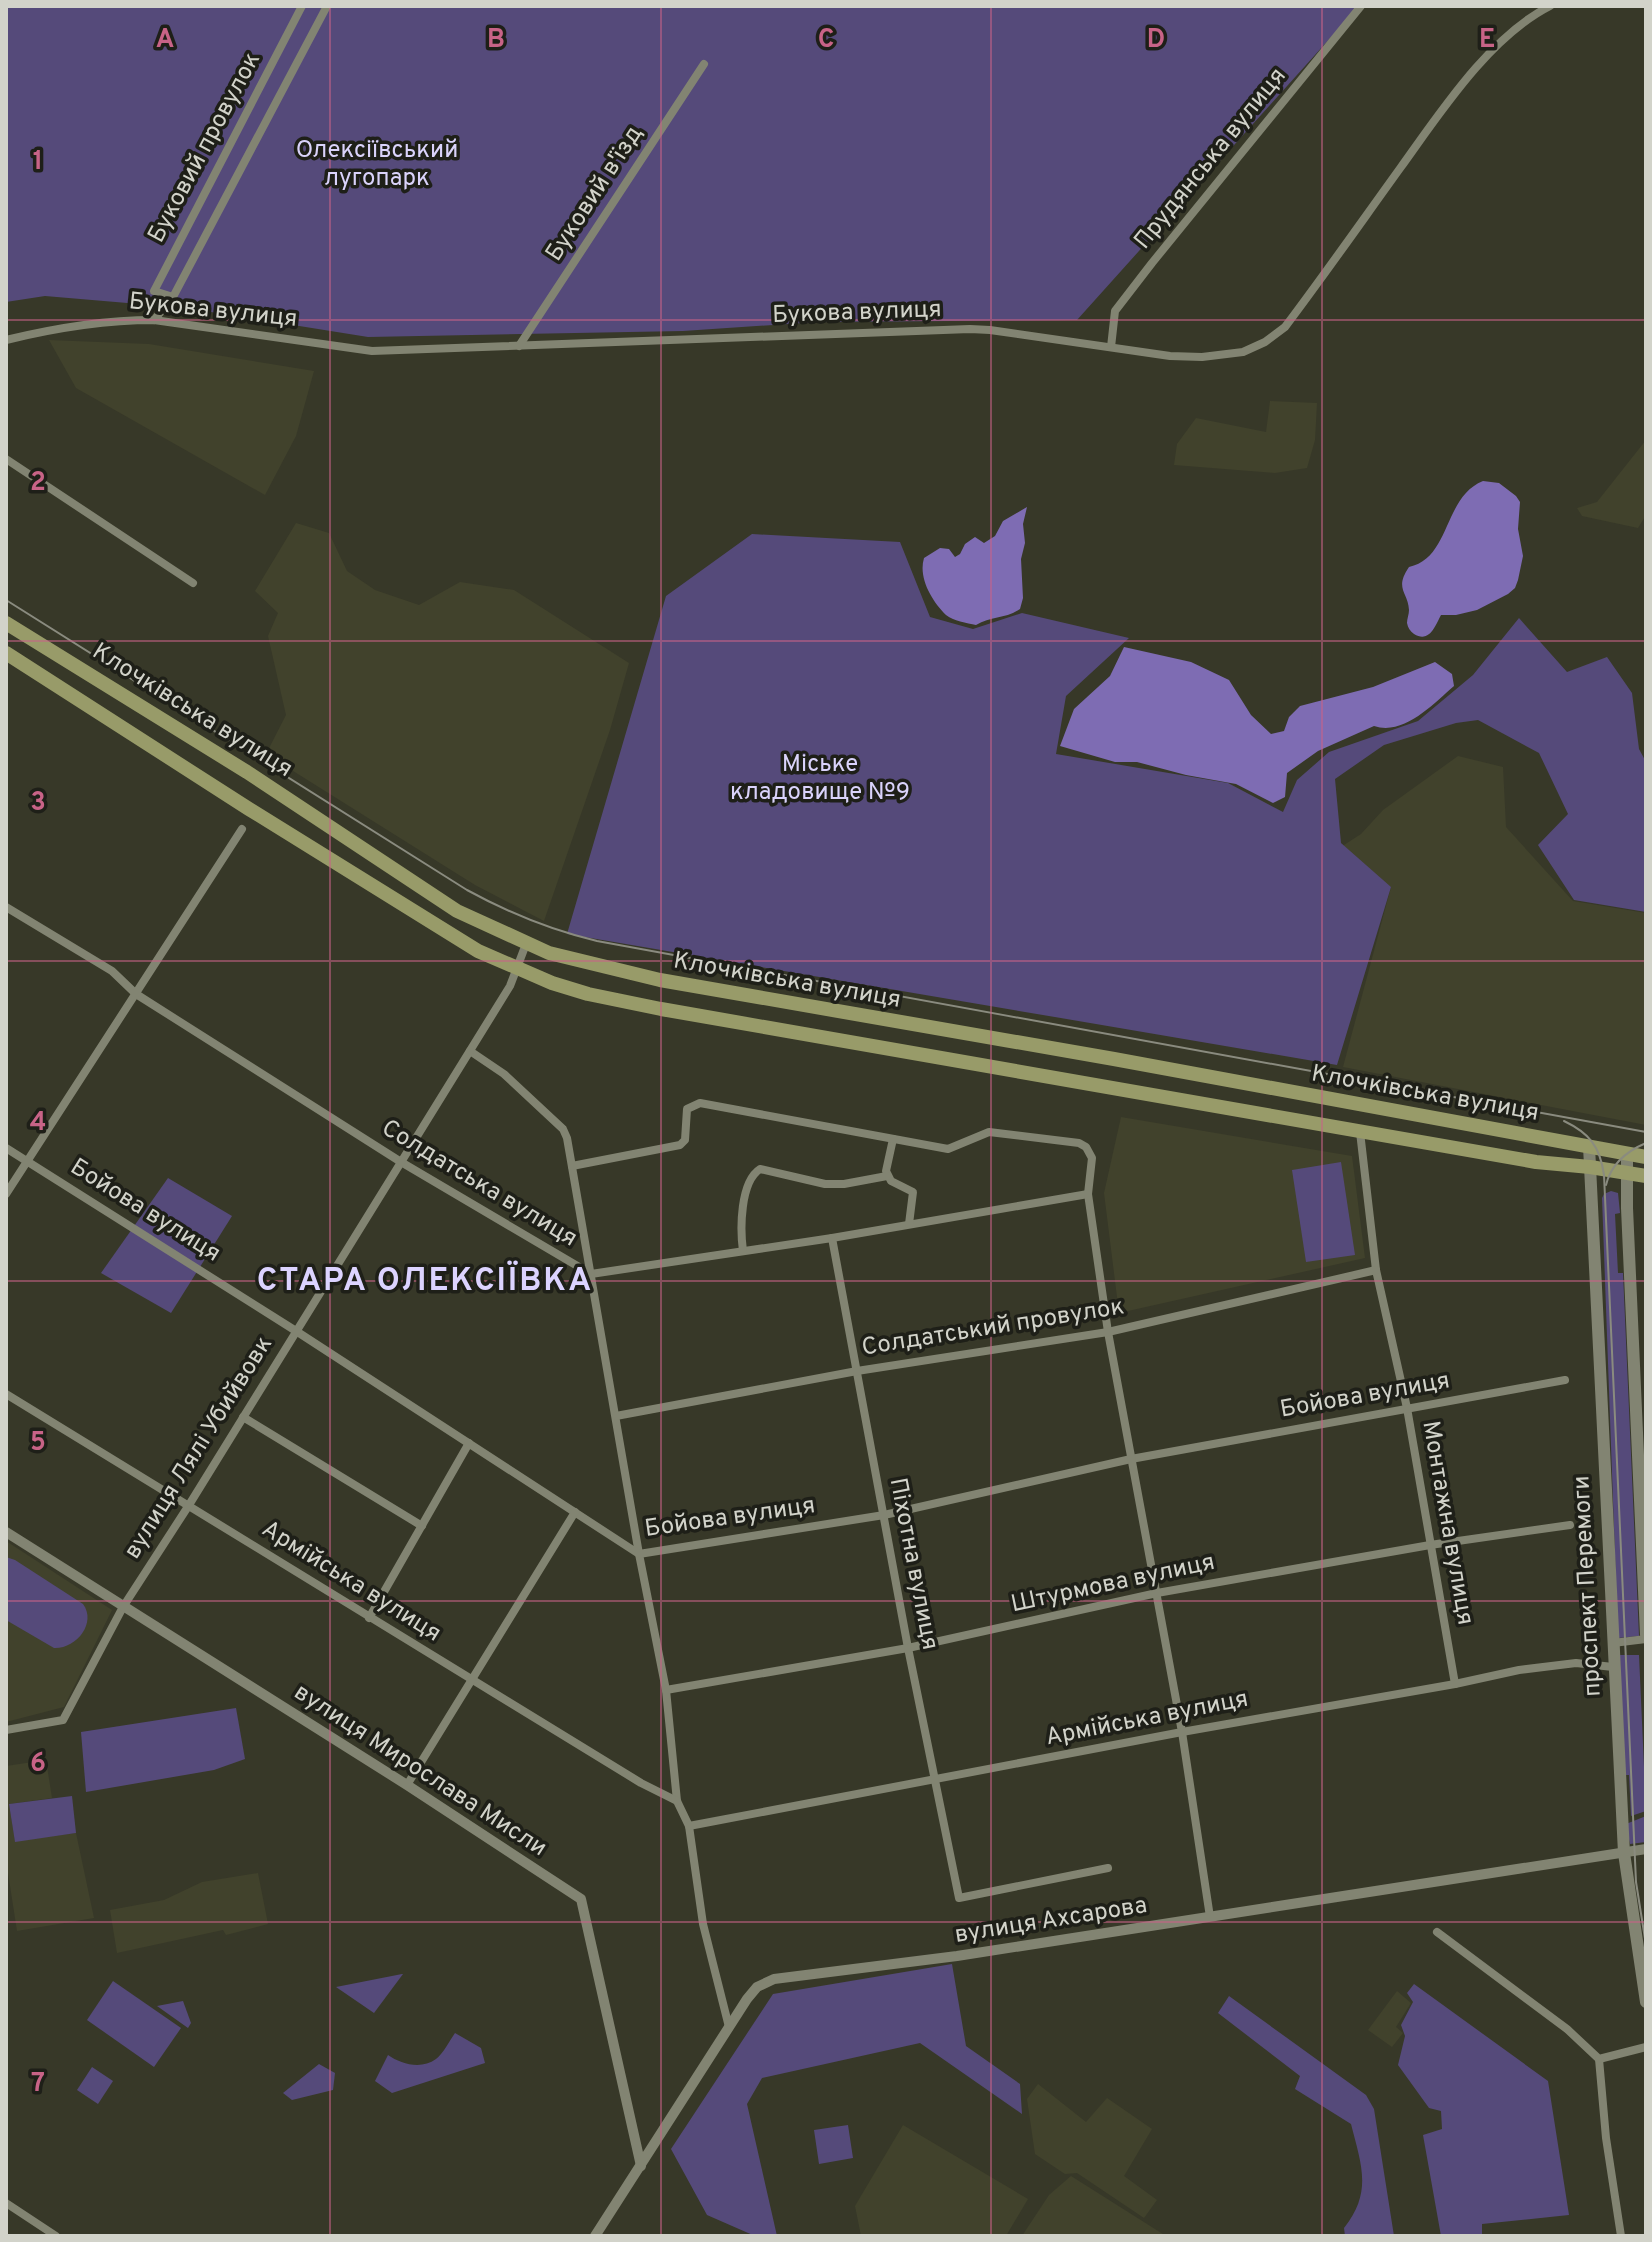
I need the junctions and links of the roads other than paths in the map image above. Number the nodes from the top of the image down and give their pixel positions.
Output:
1 (302, 6) edge
2 (327, 6) edge
3 (1361, 6) edge
4 (1550, 6) edge
5 (704, 64) dead end
6 (173, 297) junction
7 (154, 320) junction
8 (6, 340) edge
9 (519, 346) junction
10 (1111, 347) junction
11 (6, 459) edge
12 (193, 583) dead end
13 (6, 623) edge
14 (6, 653) edge
15 (242, 829) dead end
16 (6, 907) edge
17 (526, 944) junction
18 (517, 970) junction
19 (136, 994) junction
20 (470, 1051) junction
21 (1360, 1132) junction
22 (893, 1139) junction
23 (1589, 1146) junction
24 (6, 1148) edge
25 (1627, 1153) junction
26 (1646, 1157) edge
27 (27, 1161) junction
28 (401, 1162) junction
29 (572, 1166) junction
30 (1590, 1167) junction
31 (1626, 1173) junction
32 (887, 1176) junction
33 (1646, 1176) edge
34 (6, 1194) edge
35 (1088, 1194) junction
36 (909, 1224) junction
37 (832, 1238) junction
38 (743, 1251) junction
39 (1376, 1270) junction
40 (591, 1274) junction
41 (296, 1331) junction
42 (1108, 1332) junction
43 (857, 1371) junction
44 (1565, 1380) dead end
45 (6, 1394) edge
46 (1407, 1408) junction
47 (616, 1416) junction
48 (243, 1417) junction
49 (469, 1443) junction
50 (1131, 1459) junction
51 (189, 1505) junction
52 (575, 1512) junction
53 (884, 1515) junction
54 (1570, 1525) dead end
55 (422, 1526) junction
56 (6, 1532) edge
57 (1430, 1545) junction
58 (639, 1554) junction
59 (1157, 1593) junction
60 (123, 1607) junction
61 (369, 1618) junction
62 (1646, 1637) edge
63 (1613, 1643) junction
64 (908, 1648) junction
65 (1613, 1667) junction
66 (472, 1680) junction
67 (1455, 1684) junction
68 (666, 1690) junction
69 (6, 1730) edge
70 (1182, 1732) junction
71 (935, 1780) junction
72 (407, 1785) junction
73 (677, 1801) junction
74 (689, 1826) junction
75 (1646, 1849) edge
76 (1624, 1853) junction
77 (1108, 1868) dead end
78 (1210, 1917) junction
79 (1437, 1932) dead end
80 (1646, 2002) edge
81 (729, 2027) junction
82 (1646, 2047) edge
83 (1599, 2059) junction
84 (641, 2166) junction
85 (6, 2203) edge
86 (56, 2236) edge
87 (595, 2236) edge
88 (1621, 2236) edge

1 - 6 street, Буковий провулок
2 - 6 street, Буковий провулок
3 - 10 street, Прудянська вулиця
4 - 10 street, Букова вулиця
5 - 9 street, Буковий в'їзд
6 - 7 street, Буковий провулок
7 - 8 street, Букова вулиця
7 - 9 street, Букова вулиця
9 - 10 street, Букова вулиця
11 - 12 street
13 - 17 main road, Клочківська вулиця
14 - 18 main road, Клочківська вулиця
15 - 19 street
16 - 19 street, Солдатська вулиця
17 - 18 street, вулиця Лялі Убийвовк
17 - 23 main road, Клочківська вулиця
18 - 20 street, вулиця Лялі Убийвовк
18 - 21 main road, Клочківська вулиця
19 - 27 street
19 - 28 street, Солдатська вулиця
20 - 28 street, вулиця Лялі Убийвовк
20 - 29 street
21 - 30 main road, Клочківська вулиця
21 - 39 street, Монтажна вулиця
22 - 29 street
22 - 32 street
22 - 35 street
23 - 25 main road, Клочківська вулиця
23 - 30 main road, проспект Перемоги
24 - 27 street, Бойова вулиця
25 - 26 main road, Клочківська вулиця
25 - 31 main road
27 - 34 street
27 - 41 street, Бойова вулиця
28 - 40 street, Солдатська вулиця
28 - 41 street, вулиця Лялі Убийвовк
29 - 40 street
30 - 31 main road, Клочківська вулиця
30 - 63 main road, проспект Перемоги
31 - 33 main road, Клочківська вулиця
31 - 62 main road
32 - 36 street
32 - 38 street
35 - 36 street, Солдатська вулиця
35 - 42 street
36 - 37 street, Солдатська вулиця
37 - 38 street, Солдатська вулиця
37 - 43 street, Піхотна вулиця
38 - 40 street, Солдатська вулиця
39 - 42 street, Солдатський провулок
39 - 46 street, Монтажна вулиця
40 - 47 street
41 - 48 street, вулиця Лялі Убийвовк
41 - 49 street, Бойова вулиця
42 - 43 street, Солдатський провулок
42 - 50 street
43 - 47 street, Солдатський провулок
43 - 53 street, Піхотна вулиця
44 - 46 street, Бойова вулиця
45 - 51 street, Армійська вулиця
46 - 50 street, Бойова вулиця
46 - 57 street, Монтажна вулиця
47 - 58 street
48 - 51 street, вулиця Лялі Убийвовк
48 - 55 street
49 - 52 street, Бойова вулиця
49 - 55 street
50 - 53 street, Бойова вулиця
50 - 59 street
51 - 60 street, вулиця Лялі Убийвовк
51 - 61 street, Армійська вулиця
52 - 58 street, Бойова вулиця
52 - 66 street
53 - 58 street, Бойова вулиця
53 - 64 street, Піхотна вулиця
54 - 57 street, Штурмова вулиця
55 - 61 street
56 - 60 street, вулиця Мирослава Мисли
57 - 59 street, Штурмова вулиця
57 - 67 street, Монтажна вулиця
58 - 68 street
59 - 64 street, Штурмова вулиця
59 - 70 street
60 - 69 street, вулиця Лялі Убийвовк
60 - 72 street, вулиця Мирослава Мисли
61 - 66 street, Армійська вулиця
62 - 63 street
63 - 65 main road, проспект Перемоги
64 - 68 street, Штурмова вулиця
64 - 71 street, Піхотна вулиця
65 - 67 street, Армійська вулиця
65 - 76 main road, проспект Перемоги
66 - 72 street
66 - 73 street, Армійська вулиця
67 - 70 street, Армійська вулиця
68 - 73 street
70 - 71 street, Армійська вулиця
70 - 78 street
71 - 74 street, Армійська вулиця
71 - 77 street, Піхотна вулиця
72 - 84 street, вулиця Мирослава Мисли
73 - 74 street
74 - 81 street
75 - 76 street, вулиця Ахсарова
76 - 78 street, вулиця Ахсарова
76 - 80 main road, проспект Перемоги
78 - 81 street, вулиця Ахсарова
79 - 83 street
81 - 84 street, вулиця Ахсарова
82 - 83 street
83 - 88 street
84 - 87 street, вулиця Ахсарова
85 - 86 street

